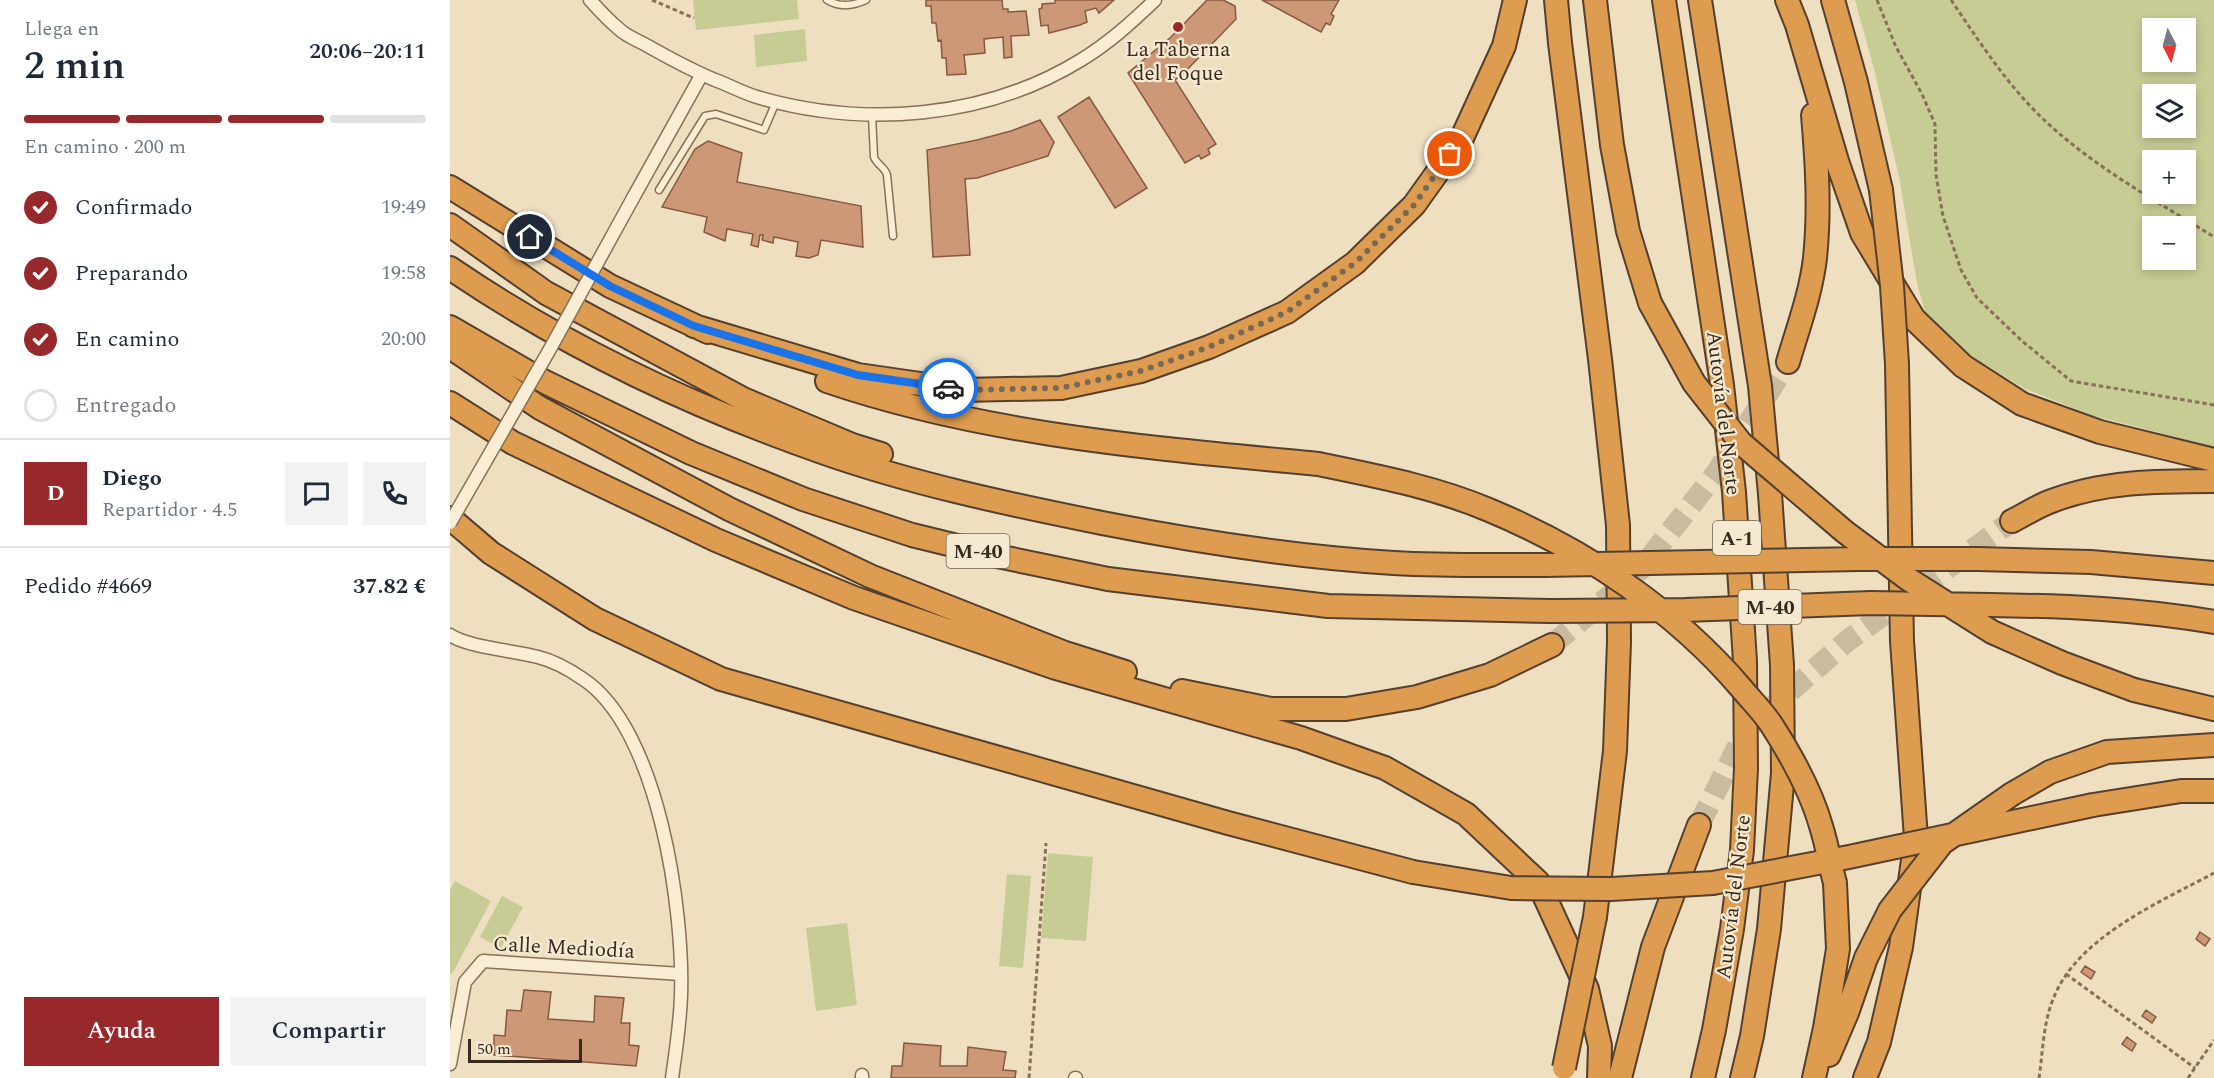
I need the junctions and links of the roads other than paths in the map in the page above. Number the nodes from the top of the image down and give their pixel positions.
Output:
1 (590, 0) edge
2 (828, 0) edge
3 (866, 0) edge
4 (1155, 0) edge
5 (1515, 0) edge
6 (1556, 0) edge
7 (1595, 0) edge
8 (1664, 0) edge
9 (1700, 0) edge
10 (1787, 0) edge
11 (1833, 0) edge
12 (1797, 25) junction
13 (702, 74) junction
14 (776, 102) junction
15 (872, 115) junction
16 (450, 187) edge
17 (659, 190) dead end
18 (450, 225) edge
19 (893, 236) dead end
20 (450, 268) edge
21 (694, 326) junction
22 (450, 327) edge
23 (450, 347) edge
24 (1788, 362) tunnel mouth
25 (450, 403) edge
26 (2214, 460) edge
27 (2214, 481) edge
28 (1028, 508) junction
29 (450, 518) edge
30 (2012, 521) tunnel mouth
31 (450, 523) edge
32 (2214, 573) edge
33 (2214, 622) edge
34 (450, 635) edge
35 (1552, 645) tunnel mouth
36 (2214, 709) edge
37 (2214, 745) edge
38 (2214, 791) edge
39 (1699, 825) tunnel mouth
40 (681, 974) junction
41 (450, 1064) edge
42 (1562, 1073) edge
43 (672, 1078) edge
44 (1599, 1078) edge
45 (1620, 1078) edge
46 (1702, 1078) edge
47 (1742, 1078) edge
48 (1814, 1078) edge
49 (1819, 1078) edge
50 (1864, 1078) edge

1 - 13 street
2 - 3 lane
4 - 15 street
5 - 21 highway
6 - 42 highway, bridge
7 - 36 highway, bridge
8 - 46 highway, Autovía del Norte / A-1
9 - 47 highway, Autovía del Norte / A-1
10 - 12 highway
11 - 50 highway, bridge
12 - 24 highway
12 - 26 highway
13 - 14 street
13 - 31 street, bridge
14 - 15 street
14 - 17 lane
15 - 19 lane
16 - 21 highway
18 - 28 highway
20 - 28 highway, M-40
21 - 48 highway, bridge
22 - 33 highway, M-40, bridge
23 - 35 highway
25 - 44 highway
27 - 30 highway
28 - 32 highway, M-40, bridge
29 - 38 highway, bridge
34 - 40 street
37 - 49 highway, bridge
39 - 45 highway
40 - 41 street, Calle Mediodía
40 - 43 street

